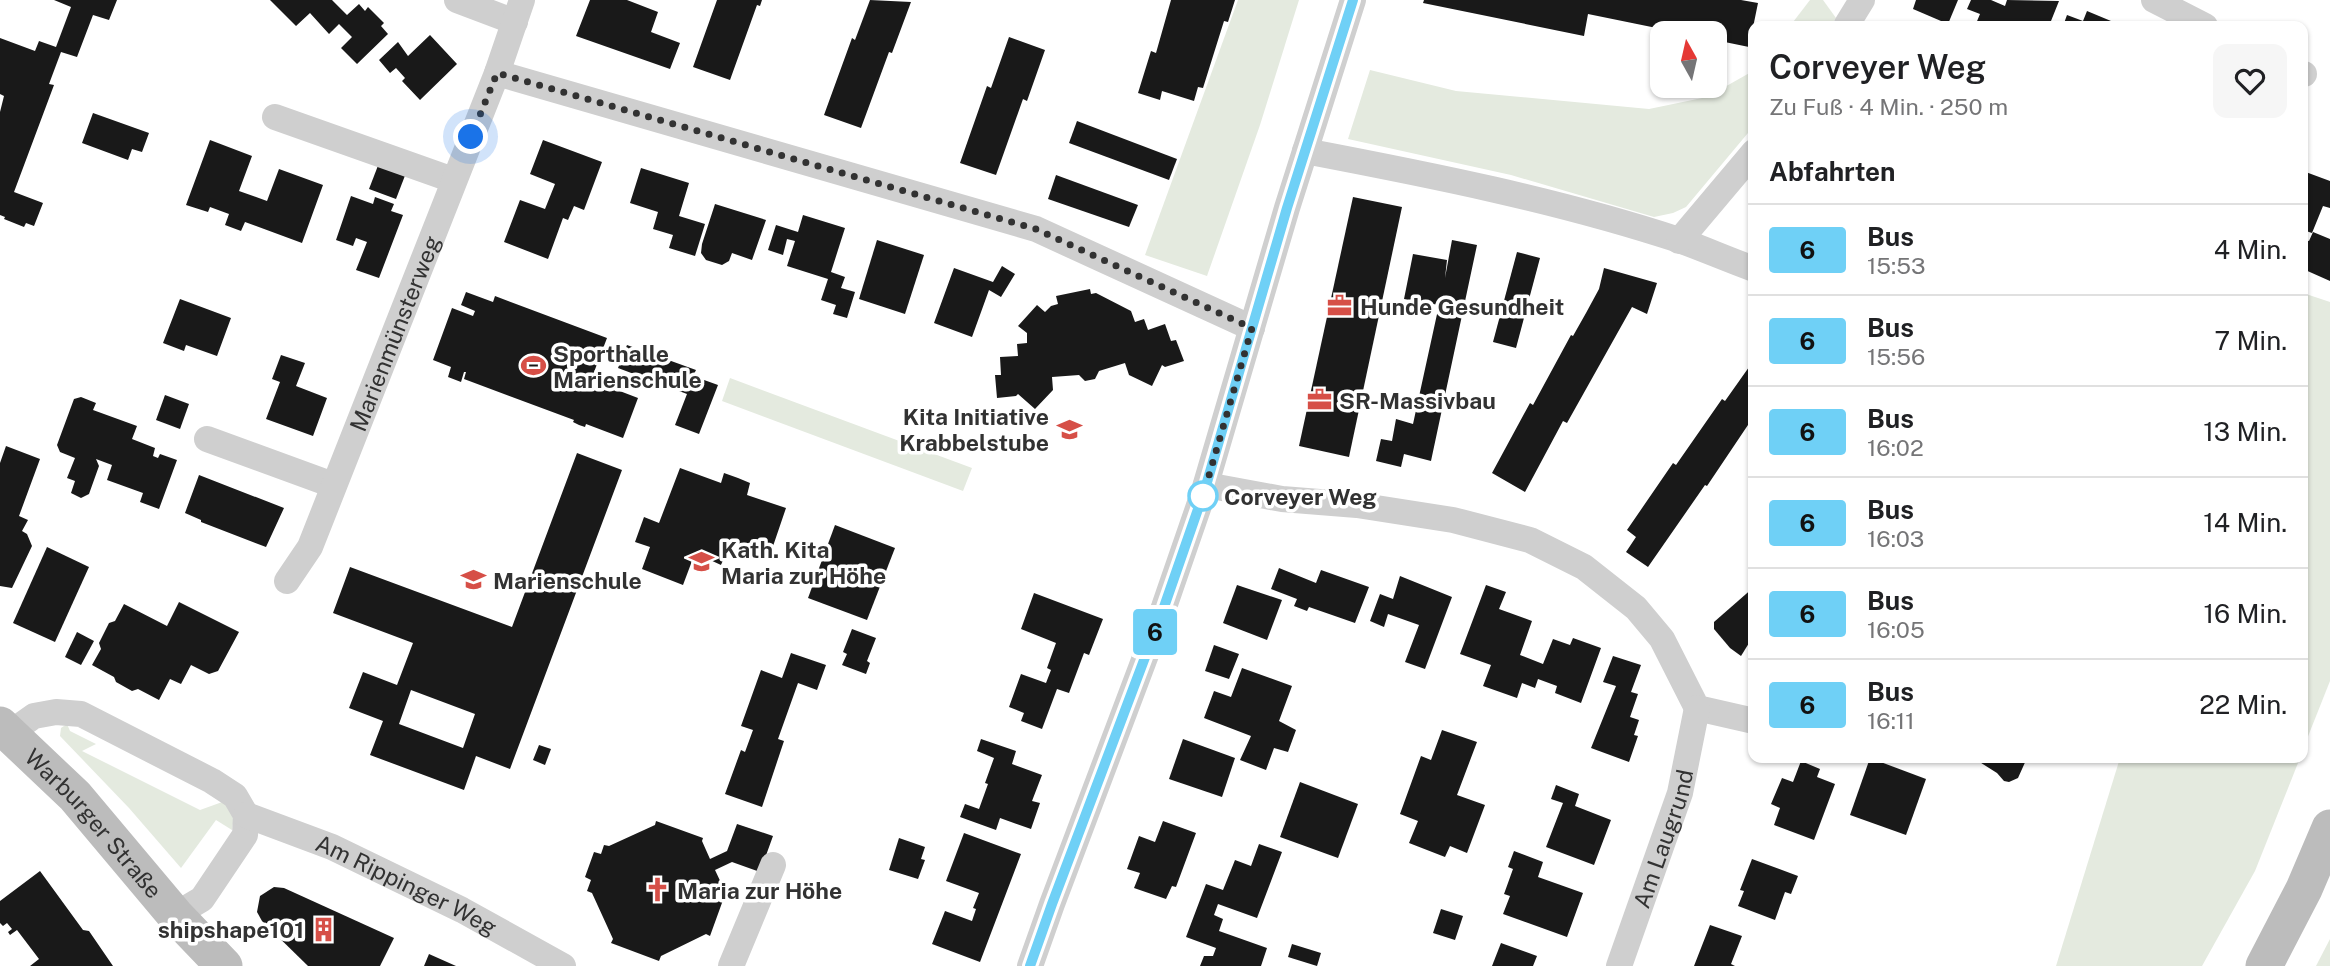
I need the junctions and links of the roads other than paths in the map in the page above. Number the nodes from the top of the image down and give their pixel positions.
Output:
1 (457, 0) edge
2 (1353, 0) edge
3 (1862, 0) edge
4 (2154, 0) edge
5 (519, 11) edge
6 (2194, 14) edge
7 (1849, 21) edge
8 (497, 73) junction
9 (275, 117) dead end
10 (1305, 151) junction
11 (1748, 159) edge
12 (453, 180) junction
13 (1679, 241) junction
14 (1748, 268) edge
15 (1252, 328) junction
16 (207, 439) dead end
17 (333, 485) junction
18 (1206, 485) junction
19 (287, 581) dead end
20 (1697, 708) junction
21 (1748, 720) edge
22 (5, 729) edge
23 (246, 815) junction
24 (2330, 828) edge
25 (773, 865) dead end
26 (175, 915) junction
27 (193, 966) edge
28 (225, 966) edge
29 (563, 966) edge
30 (731, 966) edge
31 (1030, 966) edge
32 (1619, 966) edge
33 (2264, 966) edge

1 - 5 street, Marienmünsterweg
2 - 10 street
3 - 7 street
4 - 6 street
5 - 8 street, Marienmünsterweg
8 - 12 street, Marienmünsterweg
8 - 15 street
9 - 12 street
10 - 13 street
10 - 15 street
11 - 13 street
12 - 17 street, Marienmünsterweg
13 - 14 street
15 - 18 street
16 - 17 street
17 - 19 street, Marienmünsterweg
18 - 20 street
18 - 31 street
20 - 21 street
20 - 32 street, Am Laugrund
22 - 23 street, Warburger Straße
22 - 26 main road, Warburger Straße
23 - 26 street, Warburger Straße
23 - 29 street, Am Rippinger Weg
24 - 33 main road
25 - 30 street
26 - 27 main road, Warburger Straße
26 - 28 main road, Warburger Straße

